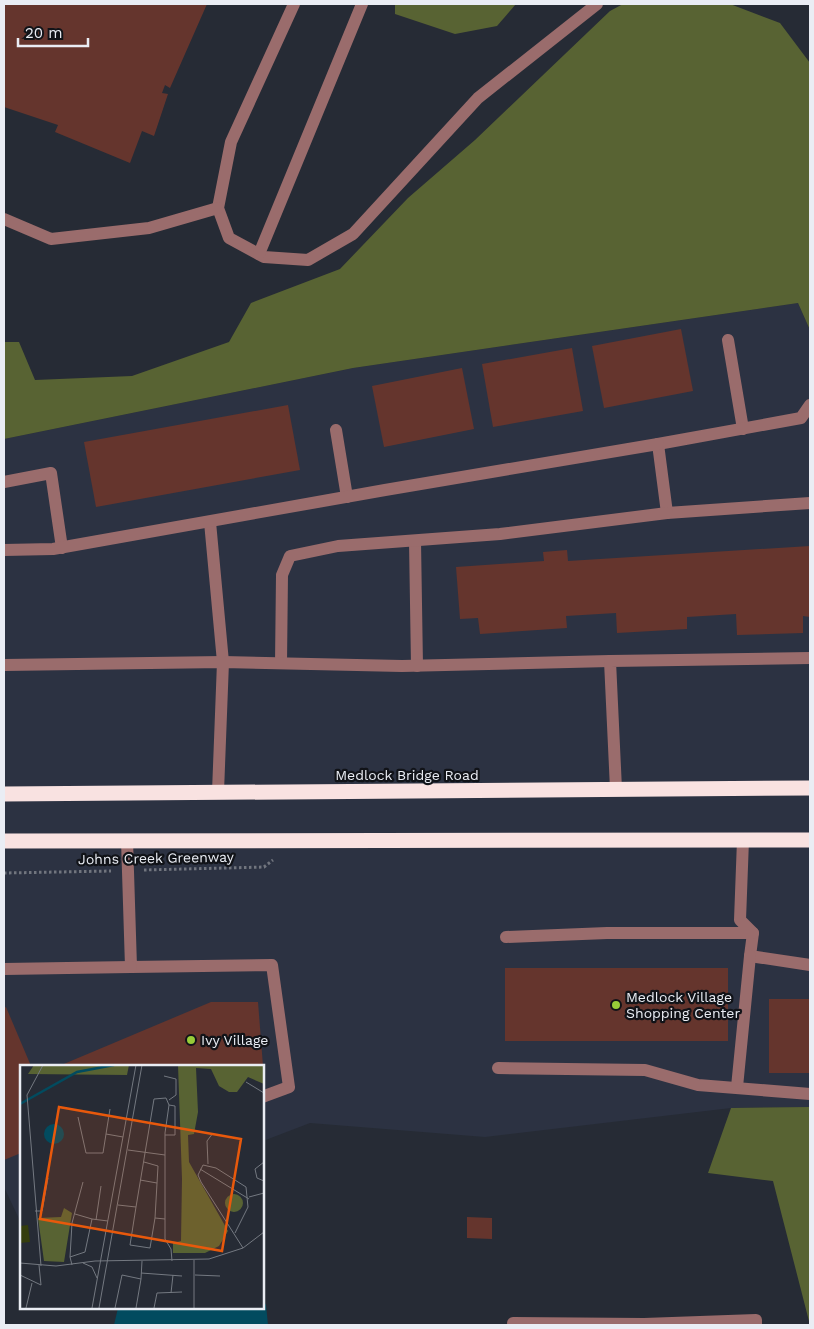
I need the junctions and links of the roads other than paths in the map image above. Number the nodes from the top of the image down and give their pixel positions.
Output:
1 (294, 4) edge
2 (362, 4) edge
3 (597, 4) edge
4 (218, 208) junction
5 (4, 219) edge
6 (259, 254) junction
7 (728, 340) dead end
8 (810, 405) edge
9 (743, 429) junction
10 (336, 430) dead end
11 (658, 444) junction
12 (4, 482) edge
13 (347, 497) junction
14 (810, 503) edge
15 (667, 513) junction
16 (210, 522) junction
17 (415, 541) junction
18 (62, 548) junction
19 (4, 550) edge
20 (810, 658) edge
21 (610, 661) junction
22 (223, 662) junction
23 (281, 663) junction
24 (4, 665) edge
25 (417, 666) junction
26 (810, 788) edge
27 (616, 789) junction
28 (218, 792) junction
29 (4, 794) edge
30 (128, 840) junction
31 (743, 840) junction
32 (810, 840) edge
33 (4, 841) edge
34 (752, 933) junction
35 (506, 937) dead end
36 (750, 956) junction
37 (810, 966) edge
38 (131, 967) junction
39 (4, 969) edge
40 (498, 1068) dead end
41 (737, 1087) junction
42 (810, 1094) edge
43 (264, 1096) edge
44 (514, 1323) dead end
45 (756, 1325) edge

1 - 4 lane
2 - 6 lane
3 - 6 lane
4 - 5 lane
4 - 6 lane
7 - 9 lane
8 - 9 lane
9 - 11 lane
10 - 13 lane
11 - 13 lane
11 - 15 lane
12 - 18 lane
13 - 16 lane
14 - 15 lane
15 - 17 lane
16 - 18 lane
16 - 22 lane
17 - 23 lane
17 - 25 lane
18 - 19 lane
20 - 21 lane
21 - 25 lane
21 - 27 lane
22 - 23 lane
22 - 24 lane
22 - 28 lane
23 - 25 lane
26 - 27 highway, Medlock Bridge Road
27 - 28 highway, Medlock Bridge Road
28 - 29 highway, Medlock Bridge Road
30 - 31 highway
30 - 33 highway
30 - 38 lane
31 - 32 highway
31 - 34 lane
34 - 35 lane
34 - 36 lane
36 - 37 lane
36 - 41 lane
38 - 39 lane
38 - 43 lane
40 - 41 lane
41 - 42 lane
44 - 45 lane

